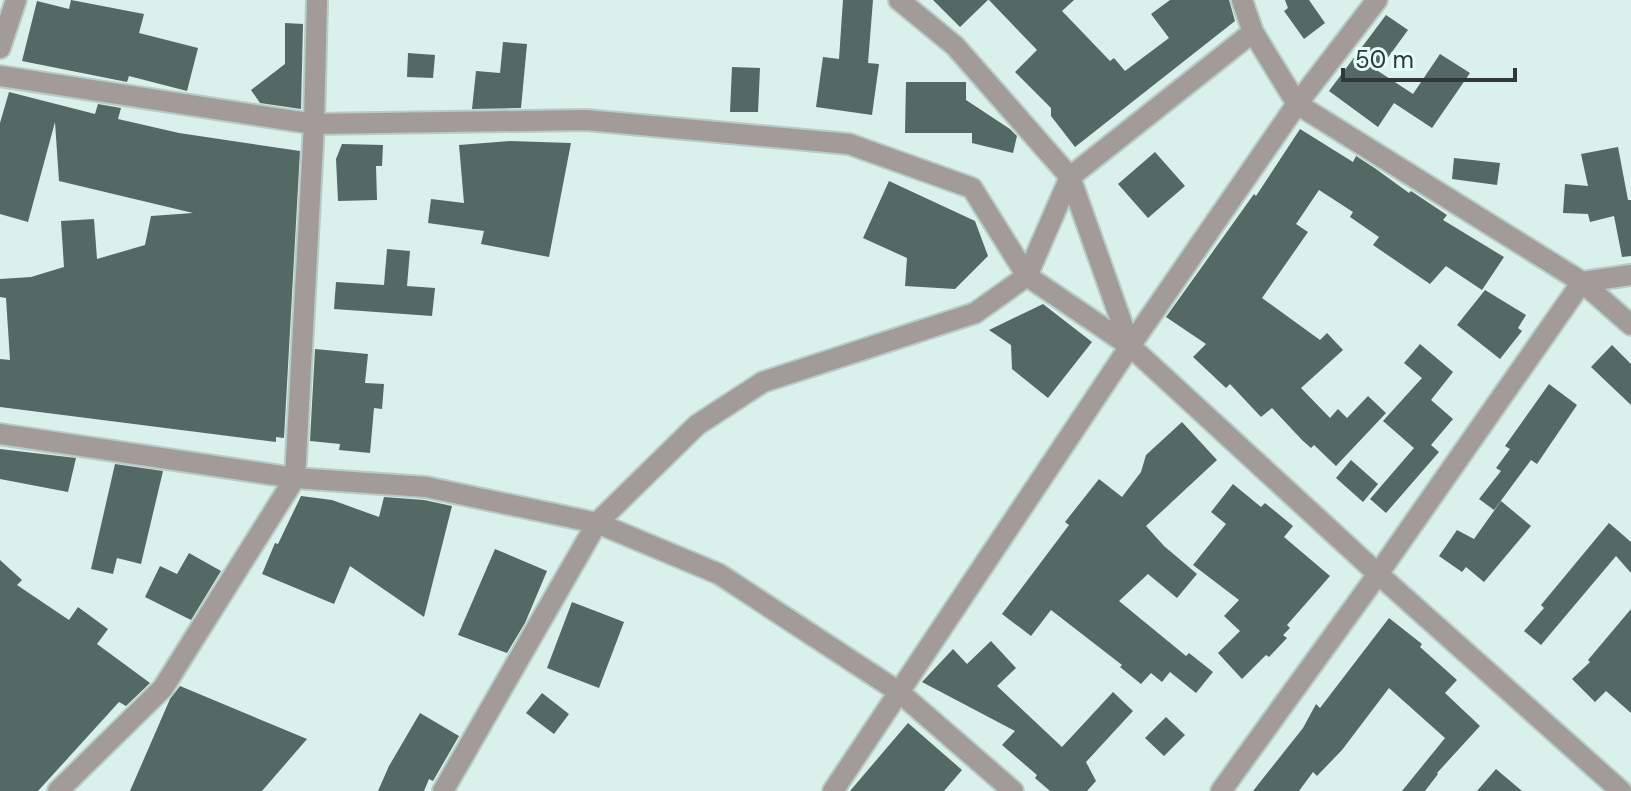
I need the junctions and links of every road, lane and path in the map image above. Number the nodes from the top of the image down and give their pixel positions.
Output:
1 (16, 0) edge
2 (317, 0) edge
3 (899, 0) edge
4 (1242, 0) edge
5 (1377, 0) edge
6 (1253, 32) junction
7 (0, 48) edge
8 (0, 76) edge
9 (1297, 104) junction
10 (314, 124) junction
11 (1070, 177) junction
12 (1631, 275) edge
13 (1027, 276) junction
14 (1582, 282) junction
15 (1631, 325) edge
16 (1130, 346) junction
17 (0, 434) edge
18 (295, 478) junction
19 (597, 523) junction
20 (1378, 574) junction
21 (899, 692) junction
22 (58, 791) edge
23 (443, 791) edge
24 (833, 791) edge
25 (1013, 791) edge
26 (1221, 791) edge
27 (1621, 791) edge

1 - 7 street
2 - 10 street
3 - 11 street
4 - 6 street
5 - 9 street
6 - 9 street
6 - 11 street
8 - 10 street
9 - 14 street
9 - 16 street
10 - 13 street
10 - 18 street
11 - 13 street
11 - 16 street
12 - 14 street
13 - 16 street
13 - 19 street
14 - 15 street
14 - 20 street
16 - 20 street
16 - 21 street
17 - 18 street
18 - 19 street
18 - 22 street
19 - 21 street
19 - 23 street
20 - 26 street
20 - 27 street
21 - 24 street
21 - 25 street

